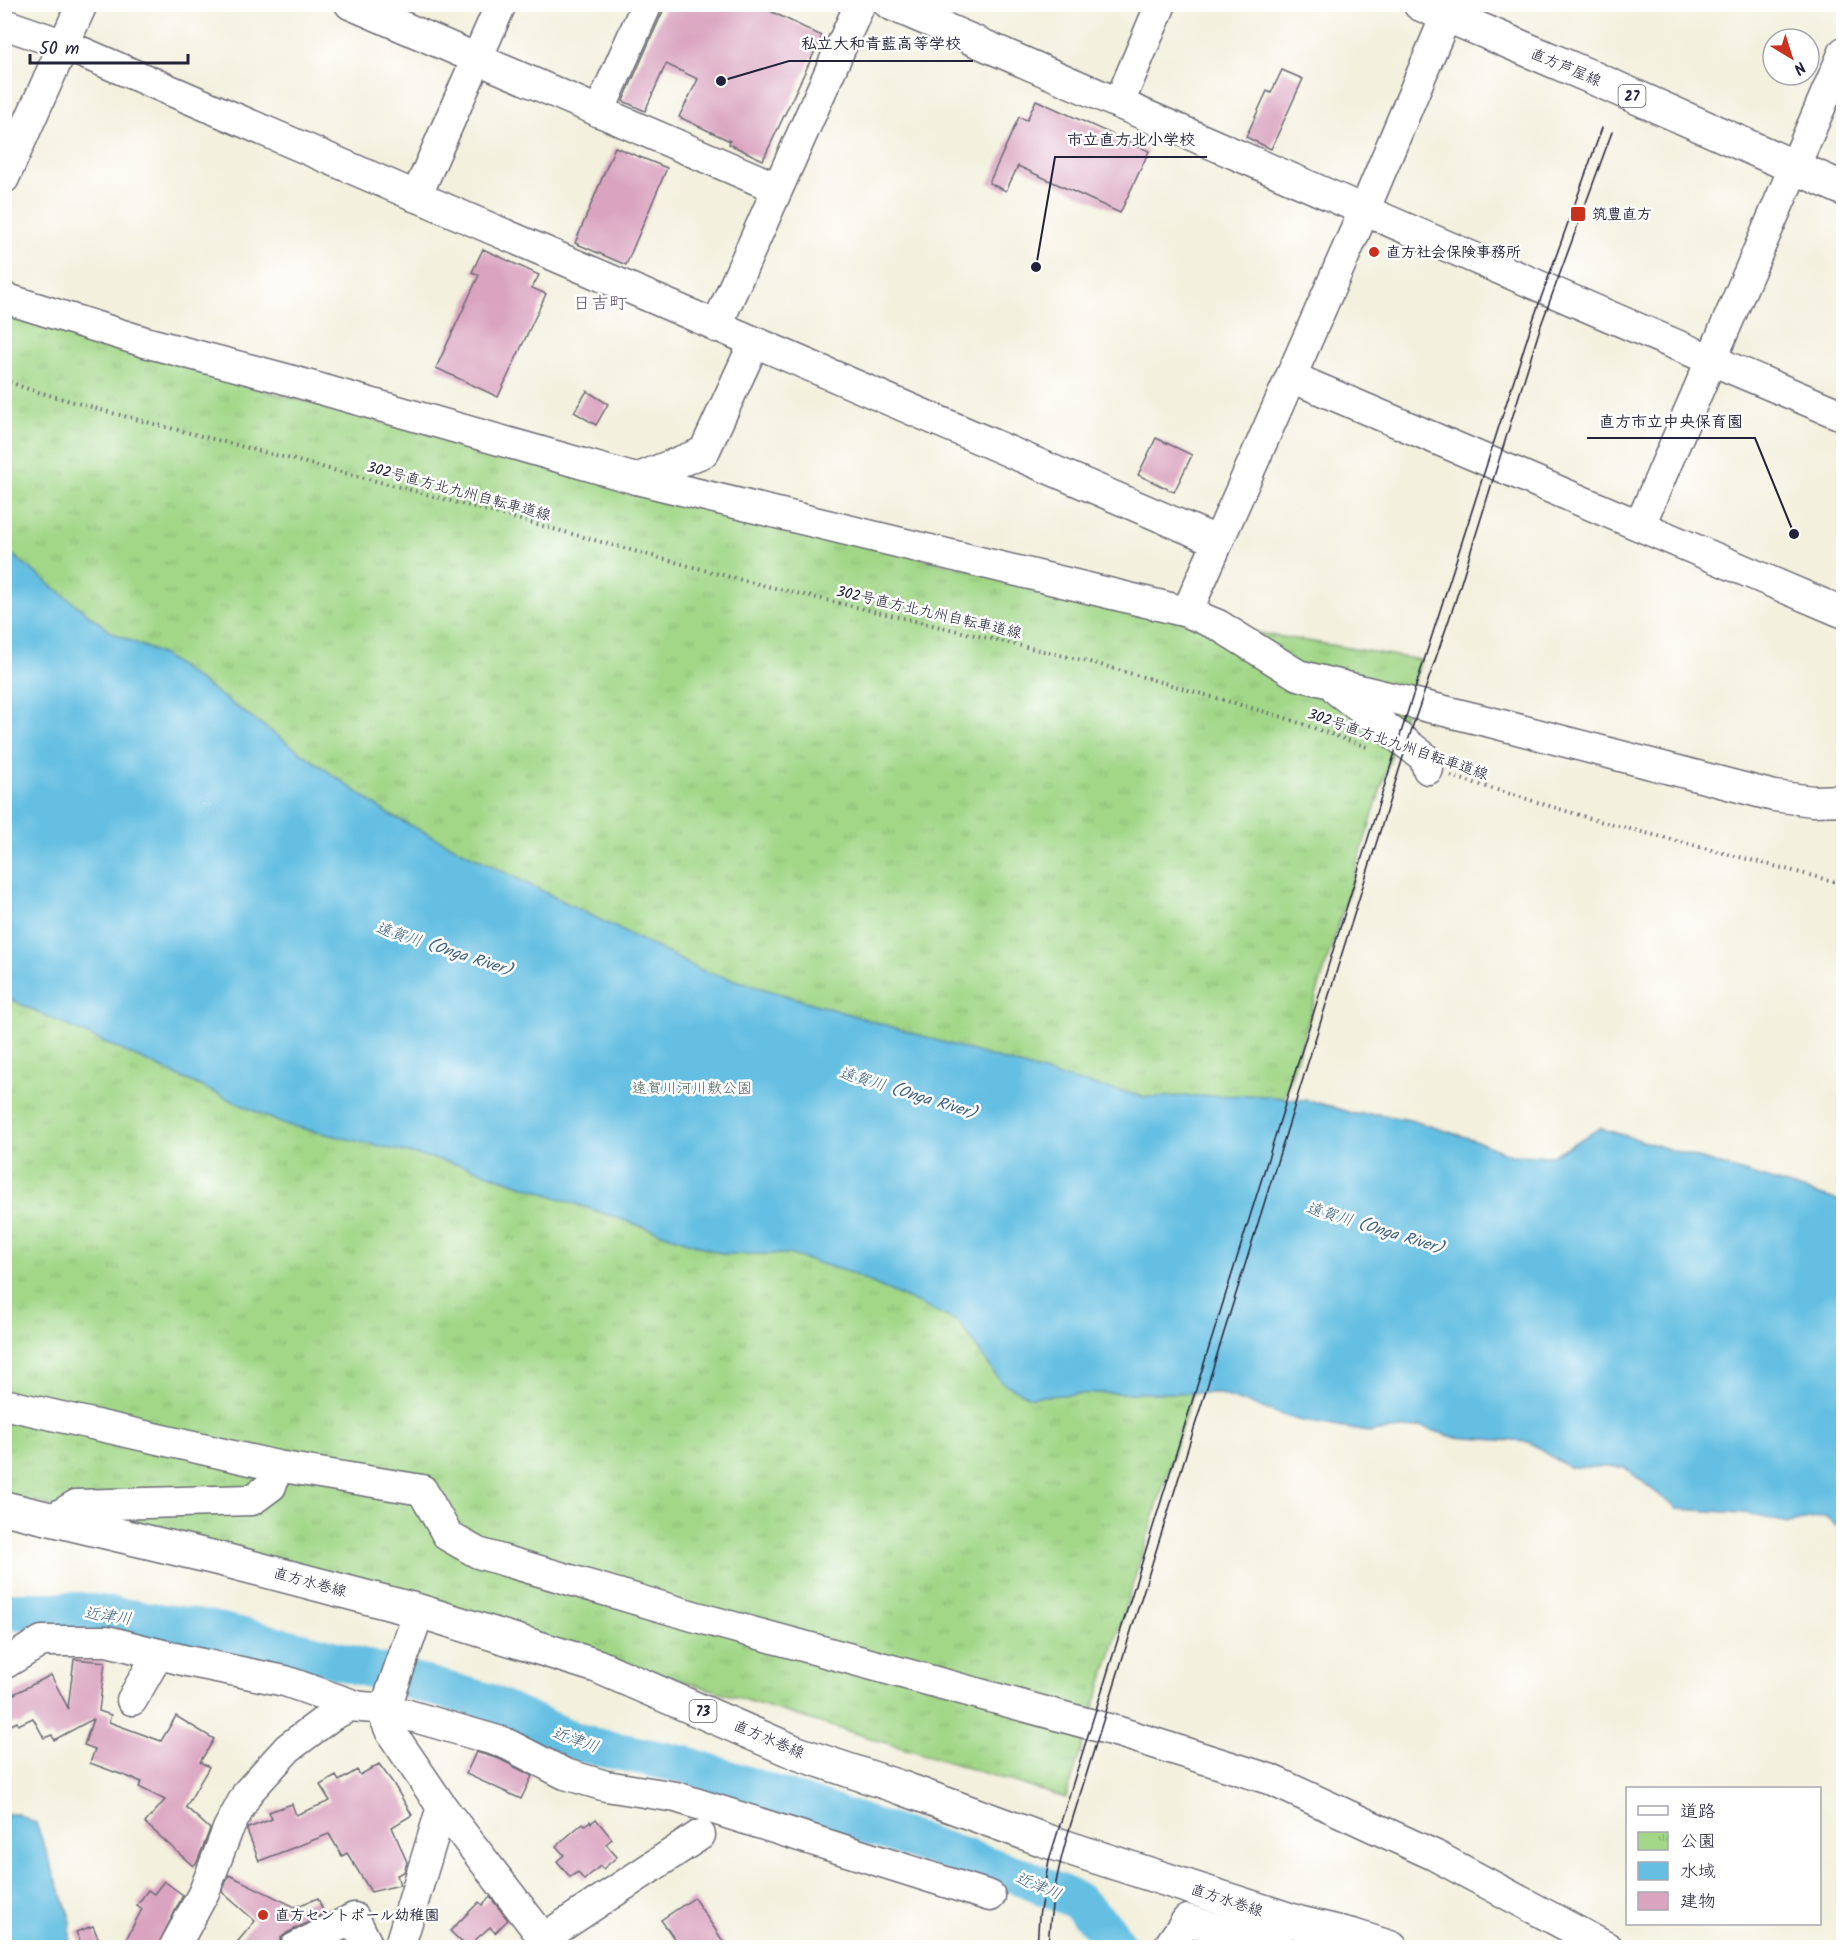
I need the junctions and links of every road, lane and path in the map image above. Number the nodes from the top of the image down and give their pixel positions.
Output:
1 (82, 4) edge
2 (350, 4) edge
3 (501, 4) edge
4 (647, 4) edge
5 (860, 4) edge
6 (889, 4) edge
7 (1161, 4) edge
8 (1439, 8) edge
9 (4, 24) edge
10 (65, 45) junction
11 (1844, 52) edge
12 (477, 59) junction
13 (1119, 103) junction
14 (599, 112) junction
15 (1794, 167) junction
16 (4, 178) edge
17 (777, 188) junction
18 (1844, 189) edge
19 (416, 197) junction
20 (1364, 211) junction
21 (4, 298) edge
22 (716, 327) junction
23 (754, 343) junction
24 (1711, 360) junction
25 (1290, 377) junction
26 (4, 380) edge
27 (1844, 416) edge
28 (636, 479) junction
29 (1640, 525) junction
30 (1217, 541) junction
31 (1187, 612) junction
32 (1844, 613) edge
33 (1327, 683) junction
34 (1372, 749) dead end
35 (1428, 769) joint
36 (1844, 800) edge
37 (1844, 884) edge
38 (4, 1404) edge
39 (278, 1466) junction
40 (4, 1508) edge
41 (53, 1519) junction
42 (419, 1611) junction
43 (4, 1642) edge
44 (158, 1654) junction
45 (4, 1664) edge
46 (285, 1681) junction
47 (132, 1700) dead end
48 (388, 1704) junction
49 (356, 1706) junction
50 (442, 1807) junction
51 (700, 1835) dead end
52 (990, 1896) dead end
53 (401, 1940) edge
54 (1352, 1942) edge
55 (547, 1943) edge
56 (174, 1947) edge
57 (295, 1947) edge
58 (369, 1947) edge
59 (376, 1947) edge
60 (1170, 1947) edge
61 (1281, 1947) edge
62 (1390, 1947) edge
63 (1608, 1947) edge

1 - 10 street
2 - 12 street
3 - 12 street
4 - 14 street
5 - 17 street
6 - 13 street
7 - 13 street
8 - 15 main road, 直方芦屋線 / 27
8 - 20 street
9 - 10 street
10 - 16 street
10 - 19 street
11 - 15 street
12 - 14 street
12 - 19 street
13 - 20 street
14 - 17 street
15 - 18 main road, 直方芦屋線 / 27
15 - 24 street
17 - 22 street
19 - 22 street
20 - 24 street
20 - 25 street
21 - 28 street
22 - 23 street
23 - 28 street
23 - 30 street
24 - 27 street
24 - 29 street
25 - 29 street
25 - 30 street
26 - 34 path, 302号直方北九州自転車道線
28 - 31 street
29 - 32 street
30 - 31 street
31 - 33 street
33 - 35 street
33 - 36 street
35 - 37 path, 302号直方北九州自転車道線
38 - 39 street
39 - 41 street
39 - 63 street
40 - 41 main road, 直方水巻線 / 73
41 - 42 main road, 直方水巻線 / 73
42 - 48 street
42 - 54 main road, 直方水巻線 / 73
43 - 46 street
44 - 45 street
44 - 46 street
44 - 47 street
46 - 49 street
48 - 49 street
48 - 50 street
48 - 52 street
49 - 56 street
50 - 53 street
50 - 55 street
51 - 55 street
53 - 59 street
54 - 62 main road, 直方水巻線 / 73
57 - 58 street
60 - 61 street

